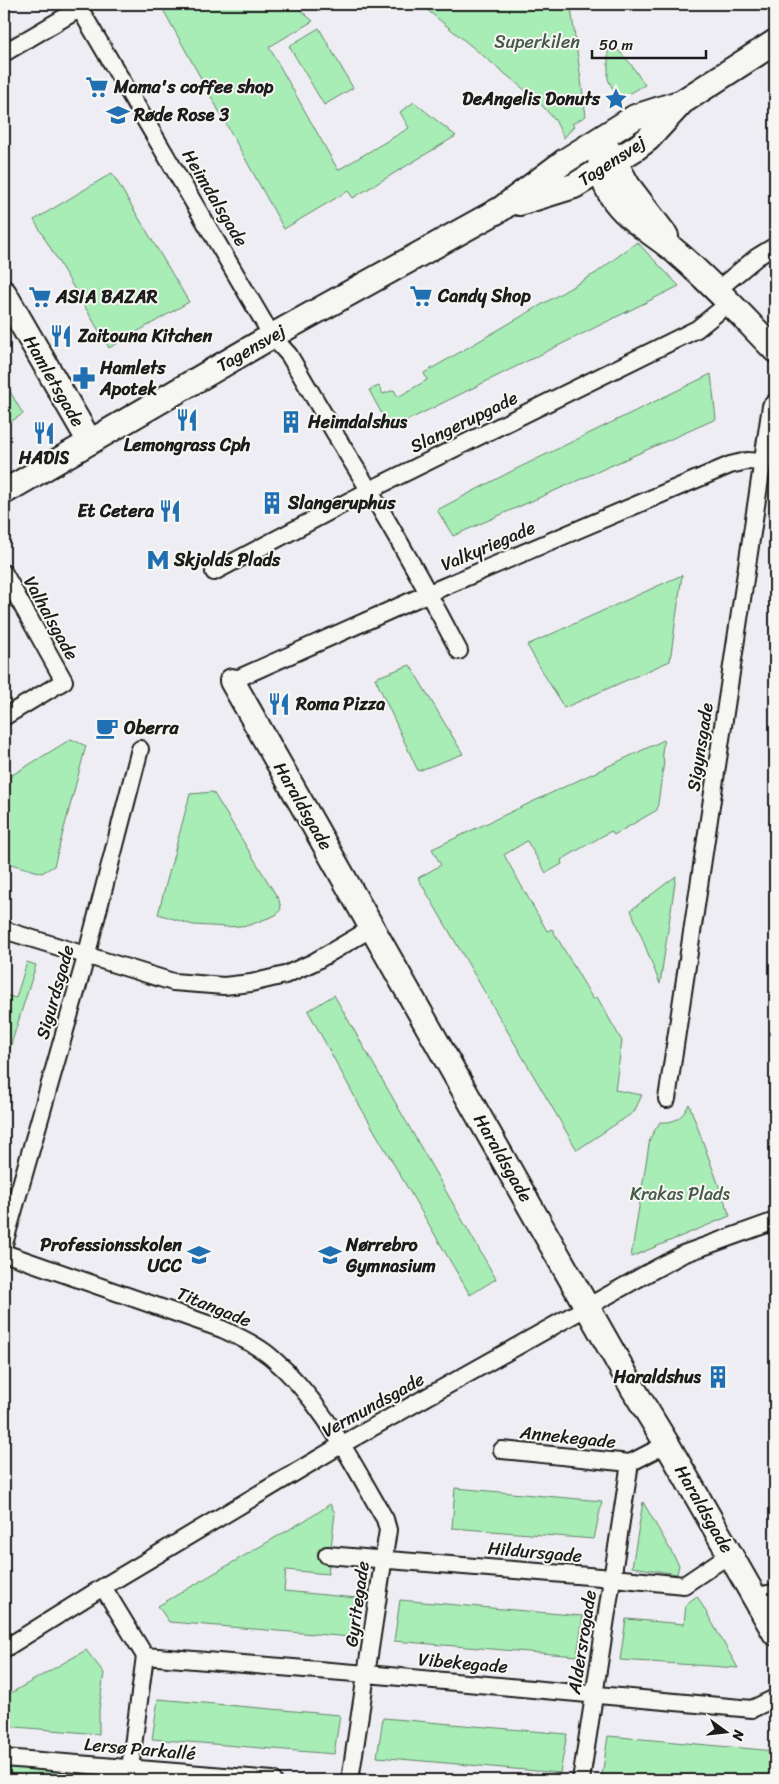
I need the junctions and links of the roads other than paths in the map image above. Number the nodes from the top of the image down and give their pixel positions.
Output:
1 (78, 6) edge
2 (775, 42) edge
3 (4, 53) edge
4 (682, 102) junction
5 (600, 138) junction
6 (607, 166) junction
7 (501, 209) junction
8 (775, 246) edge
9 (4, 293) edge
10 (723, 296) junction
11 (272, 336) junction
12 (775, 350) edge
13 (775, 402) edge
14 (90, 442) junction
15 (762, 462) junction
16 (370, 490) junction
17 (4, 492) edge
18 (214, 572) dead end
19 (4, 573) edge
20 (429, 593) junction
21 (459, 651) dead end
22 (232, 681) joint
23 (4, 718) edge
24 (140, 749) dead end
25 (372, 928) junction
26 (4, 930) edge
27 (86, 957) junction
28 (667, 1099) dead end
29 (775, 1221) edge
30 (4, 1244) edge
31 (4, 1253) edge
32 (588, 1307) junction
33 (667, 1444) junction
34 (341, 1445) junction
35 (502, 1450) dead end
36 (630, 1463) junction
37 (730, 1554) junction
38 (327, 1555) dead end
39 (384, 1560) junction
40 (613, 1578) junction
41 (103, 1587) junction
42 (765, 1594) edge
43 (775, 1633) edge
44 (4, 1649) edge
45 (145, 1656) junction
46 (367, 1674) junction
47 (594, 1695) junction
48 (775, 1698) edge
49 (4, 1758) edge
50 (130, 1768) junction
51 (274, 1780) edge
52 (350, 1780) edge
53 (581, 1780) edge

1 - 3 street
1 - 11 street, Heimdalsgade
2 - 4 street, Tagensvej
4 - 5 street, Tagensvej
4 - 6 street, Tagensvej
5 - 6 street
5 - 7 street, Tagensvej
6 - 7 street, Tagensvej
6 - 10 street
7 - 11 street, Tagensvej
8 - 10 street, Slangerupgade
9 - 14 street, Hamletsgade
10 - 12 street
10 - 16 street, Slangerupgade
11 - 14 street, Tagensvej
11 - 16 street, Heimdalsgade
13 - 15 street, Sigynsgade
14 - 17 street, Tagensvej
15 - 20 street, Valkyriegade
15 - 28 street, Sigynsgade
16 - 18 street, Slangerupgade
16 - 20 street, Heimdalsgade
19 - 23 street, Valhalsgade
20 - 21 street, Heimdalsgade
20 - 22 street, Valkyriegade
22 - 25 street, Haraldsgade
24 - 27 street, Sigurdsgade
25 - 27 street
25 - 32 street, Haraldsgade
26 - 27 street
27 - 30 street, Sigurdsgade
29 - 32 street, Vermundsgade
31 - 34 street, Titangade
32 - 33 street, Haraldsgade
32 - 34 street, Vermundsgade
33 - 36 street
33 - 37 street, Haraldsgade
34 - 39 street, Gyritegade
34 - 41 street, Vermundsgade
35 - 36 street, Annekegade
36 - 40 street, Aldersrogade
37 - 40 street, Hildursgade
37 - 42 street, Haraldsgade
38 - 39 street, Hildursgade
39 - 40 street, Hildursgade
39 - 46 street, Gyritegade
40 - 47 street, Aldersrogade
41 - 44 street, Vermundsgade
41 - 45 street
42 - 43 street, Haraldsgade
45 - 46 street, Vibekegade
45 - 50 street
46 - 47 street, Vibekegade
46 - 52 street, Gyritegade
47 - 48 street, Vibekegade
47 - 53 street, Aldersrogade
49 - 50 street, Lersø Parkallé
50 - 51 street, Lersø Parkallé

